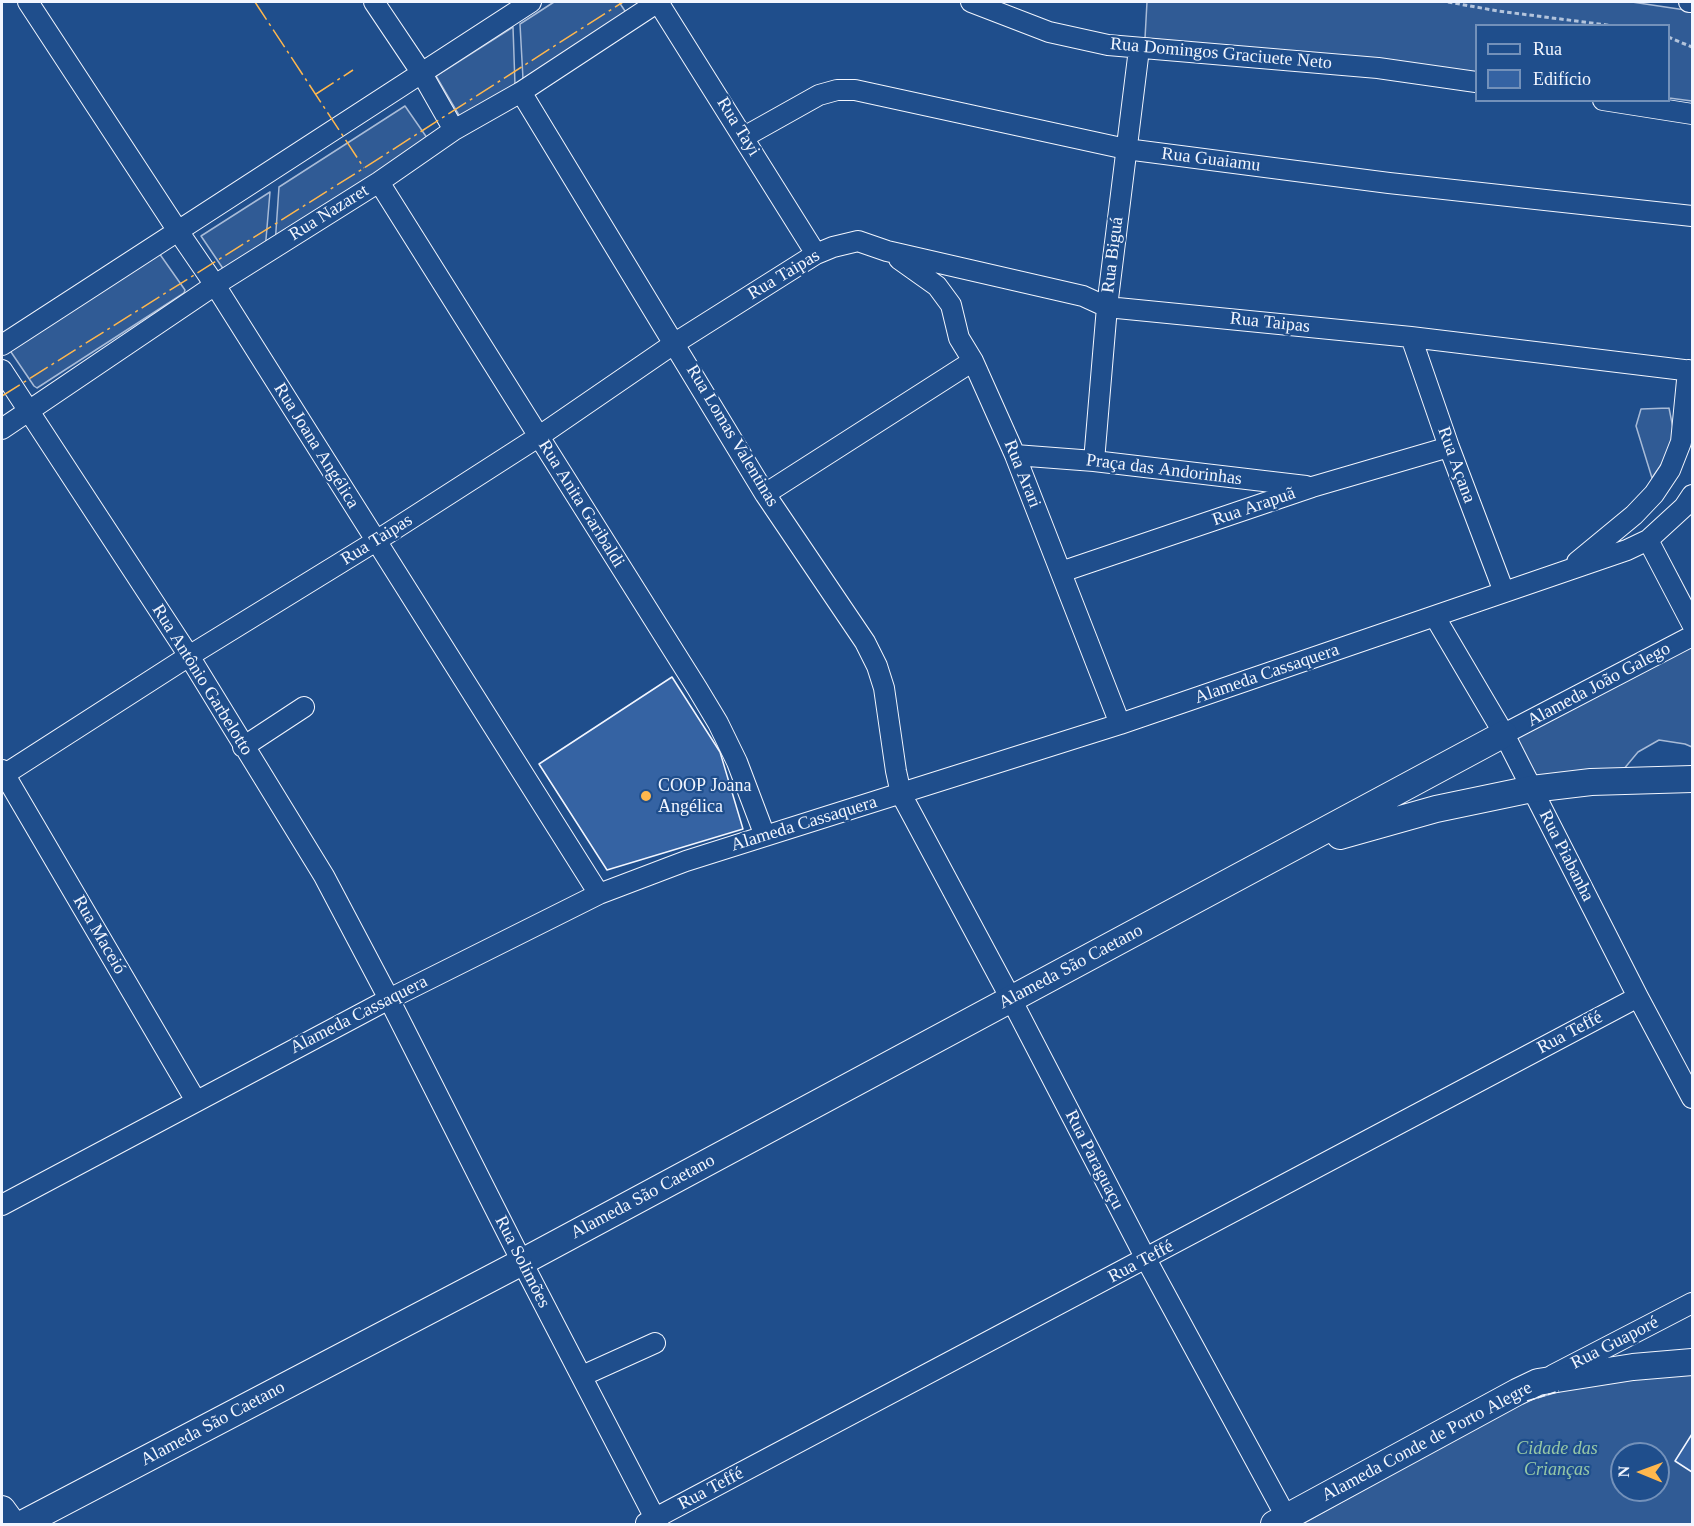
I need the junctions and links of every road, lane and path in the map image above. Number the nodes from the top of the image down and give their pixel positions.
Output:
1 (28, 2) edge
2 (374, 2) edge
3 (531, 2) edge
4 (658, 2) edge
5 (971, 2) edge
6 (1449, 2) edge
7 (1599, 24) edge
8 (1670, 38) edge
9 (1692, 46) edge
10 (1139, 49) junction
11 (421, 72) junction
12 (1475, 82) edge
13 (521, 92) junction
14 (1616, 102) edge
15 (1692, 114) edge
16 (454, 130) junction
17 (744, 137) junction
18 (1126, 149) junction
19 (379, 182) junction
20 (1692, 216) edge
21 (178, 231) junction
22 (887, 250) junction
23 (816, 254) junction
24 (215, 285) junction
25 (1107, 307) junction
26 (1411, 337) junction
27 (675, 343) junction
28 (2, 345) edge
29 (973, 361) junction
30 (2, 370) edge
31 (1690, 370) edge
32 (28, 412) junction
33 (2, 429) edge
34 (538, 437) junction
35 (1449, 447) junction
36 (1687, 447) edge
37 (1015, 455) junction
38 (1094, 461) junction
39 (1312, 487) junction
40 (765, 494) junction
41 (1692, 495) edge
42 (1648, 540) junction
43 (376, 541) junction
44 (1061, 572) junction
45 (1564, 572) junction
46 (1504, 592) junction
47 (1435, 617) junction
48 (1692, 624) edge
49 (1692, 636) edge
50 (189, 656) junction
51 (304, 707) dead end
52 (1120, 724) junction
53 (1504, 735) junction
54 (243, 747) junction
55 (3, 774) edge
56 (1692, 779) edge
57 (1532, 789) junction
58 (901, 794) junction
59 (765, 836) junction
60 (1261, 864) junction
61 (599, 894) junction
62 (1638, 997) junction
63 (389, 999) junction
64 (1011, 999) junction
65 (1692, 1098) edge
66 (196, 1101) junction
67 (2, 1205) edge
68 (1146, 1260) junction
69 (522, 1262) junction
70 (1692, 1303) edge
71 (655, 1343) dead end
72 (1692, 1362) edge
73 (582, 1376) junction
74 (1539, 1382) junction
75 (2, 1509) edge
76 (652, 1522) edge
77 (1283, 1522) edge
78 (13, 1524) edge
79 (22, 1524) edge

1 - 21 street, Rua Joana Angélica
2 - 11 street
3 - 11 street
4 - 13 street, Rua Nazaret
4 - 17 street, Rua Tayi
5 - 10 street, Rua Domingos Graciuete Neto
6 - 7 path
8 - 9 path
10 - 12 street, Rua Domingos Graciuete Neto
10 - 18 street, Rua Biguá
11 - 16 street
11 - 21 street
13 - 16 street, Rua Nazaret
13 - 27 street, Rua Lomas Valentinas
14 - 15 street
16 - 19 street, Rua Nazaret
17 - 18 street, Rua Guaiamu
17 - 23 street, Rua Tayi
18 - 20 street, Rua Guaiamu
18 - 25 street, Rua Biguá
19 - 24 street, Rua Nazaret
19 - 34 street, Rua Anita Garibaldi
21 - 24 street, Rua Joana Angélica
21 - 28 street
22 - 23 street, Rua Taipas
22 - 25 street, Rua Taipas
22 - 29 street, Rua Arari
23 - 27 street, Rua Taipas
24 - 32 street, Rua Nazaret
24 - 43 street, Rua Joana Angélica
25 - 26 street, Rua Taipas
25 - 38 street, Rua Biguá
26 - 31 street, Rua Taipas
26 - 35 street, Rua Açana
27 - 34 street, Rua Taipas
27 - 40 street, Rua Lomas Valentinas
29 - 37 street, Rua Arari
29 - 40 street
30 - 32 street, Rua Antônio Garbelotto
31 - 36 street
32 - 33 street, Rua Nazaret
32 - 50 street, Rua Antônio Garbelotto
34 - 43 street, Rua Taipas
34 - 59 street, Rua Anita Garibaldi
35 - 39 street, Rua Arapuã
35 - 46 street, Rua Açana
36 - 45 street
37 - 38 street, Praça das Andorinhas
37 - 44 street, Rua Arari
38 - 39 street, Praça das Andorinhas
39 - 44 street, Rua Arapuã
40 - 58 street, Rua Lomas Valentinas
41 - 42 street, Alameda Cassaquera
42 - 45 street, Alameda Cassaquera
42 - 48 street
43 - 50 street, Rua Taipas
43 - 61 street, Rua Joana Angélica
44 - 52 street, Rua Arari
45 - 46 street, Alameda Cassaquera
46 - 47 street, Alameda Cassaquera
47 - 52 street, Alameda Cassaquera
47 - 53 street, Rua Piabanha
49 - 53 street, Alameda João Galego
50 - 54 street, Rua Antônio Garbelotto
50 - 55 street, Rua Taipas
51 - 54 street
52 - 58 street, Alameda Cassaquera
53 - 57 street, Rua Piabanha
53 - 60 main road, Alameda São Caetano
54 - 63 street, Rua Antônio Garbelotto
55 - 66 street, Rua Maceió
56 - 57 main road, Alameda São Caetano
57 - 60 main road, Alameda São Caetano
57 - 62 street, Rua Piabanha
58 - 59 street, Alameda Cassaquera
58 - 64 street, Rua Paraguaçu
59 - 61 street, Alameda Cassaquera
60 - 64 main road, Alameda São Caetano
61 - 63 street, Alameda Cassaquera
62 - 65 street, Rua Piabanha
62 - 68 street, Rua Teffé
63 - 66 street, Alameda Cassaquera
63 - 69 street, Rua Solimões
64 - 68 street, Rua Paraguaçu
64 - 69 main road, Alameda São Caetano
66 - 67 street, Alameda Cassaquera
68 - 76 street, Rua Teffé
68 - 77 street, Rua Paraguaçu
69 - 73 street, Rua Solimões
69 - 79 main road, Alameda São Caetano
70 - 74 street, Rua Guaporé
71 - 73 street
72 - 74 main road, Alameda Conde de Porto Alegre
73 - 76 street, Rua Solimões
74 - 77 main road, Alameda Conde de Porto Alegre
75 - 78 main road

